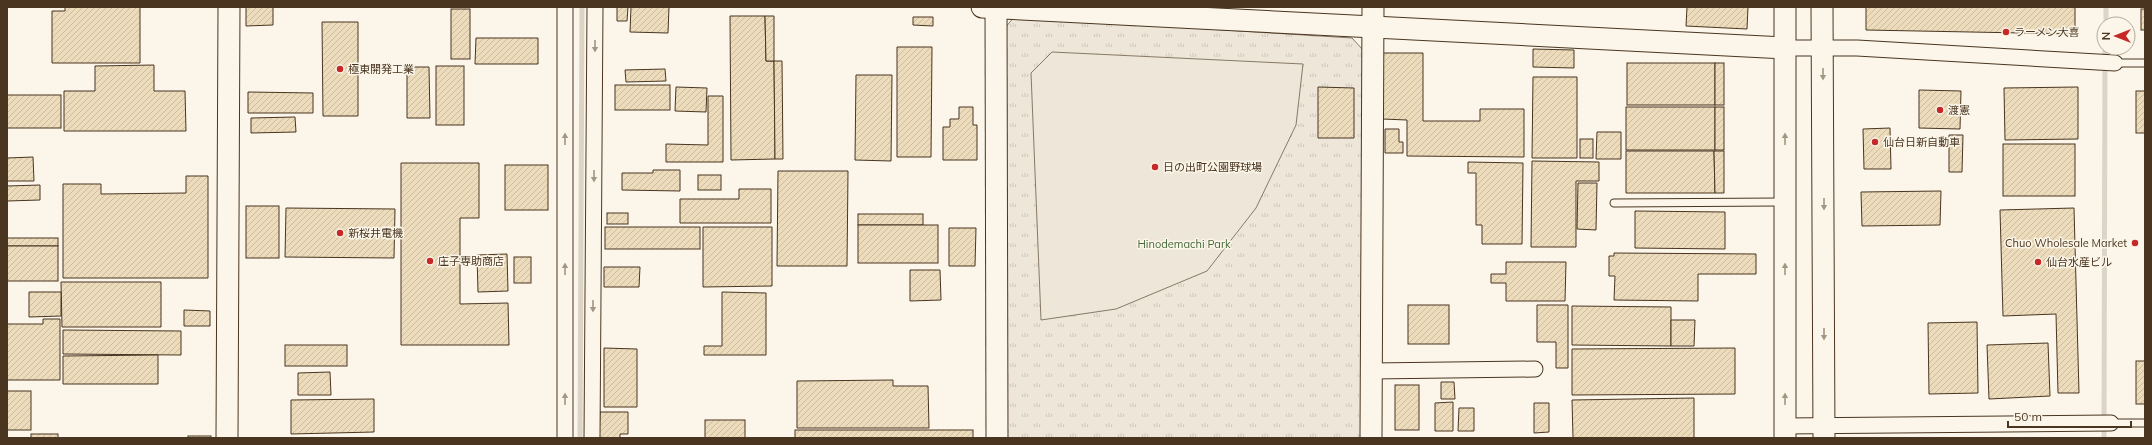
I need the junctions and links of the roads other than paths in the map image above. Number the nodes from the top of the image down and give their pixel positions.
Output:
1 (229, 7) edge
2 (565, 7) edge
3 (595, 7) edge
4 (992, 7) edge
5 (1785, 7) edge
6 (1822, 7) edge
7 (1373, 16) edge
8 (1785, 48) junction
9 (1823, 48) junction
10 (2115, 62) joint
11 (2145, 63) edge
12 (1785, 202) junction
13 (1614, 203) dead end
14 (1535, 369) dead end
15 (1372, 371) junction
16 (2111, 423) joint
17 (2145, 423) edge
18 (1785, 432) edge
19 (1824, 432) edge
20 (227, 438) edge
21 (565, 438) edge
22 (592, 438) edge
23 (997, 438) edge
24 (1372, 438) edge

1 - 20 street
21 -> 2 street
3 -> 22 street
4 - 7 street
4 - 23 street
5 - 8 street
6 - 9 street
7 - 8 street
7 - 15 street
8 - 9 street
12 -> 8 street
9 - 10 street
9 -> 19 street
10 - 11 lane
12 - 13 lane
18 -> 12 street
14 - 15 street
15 - 24 street
16 - 17 lane
16 - 19 street
18 - 19 street

